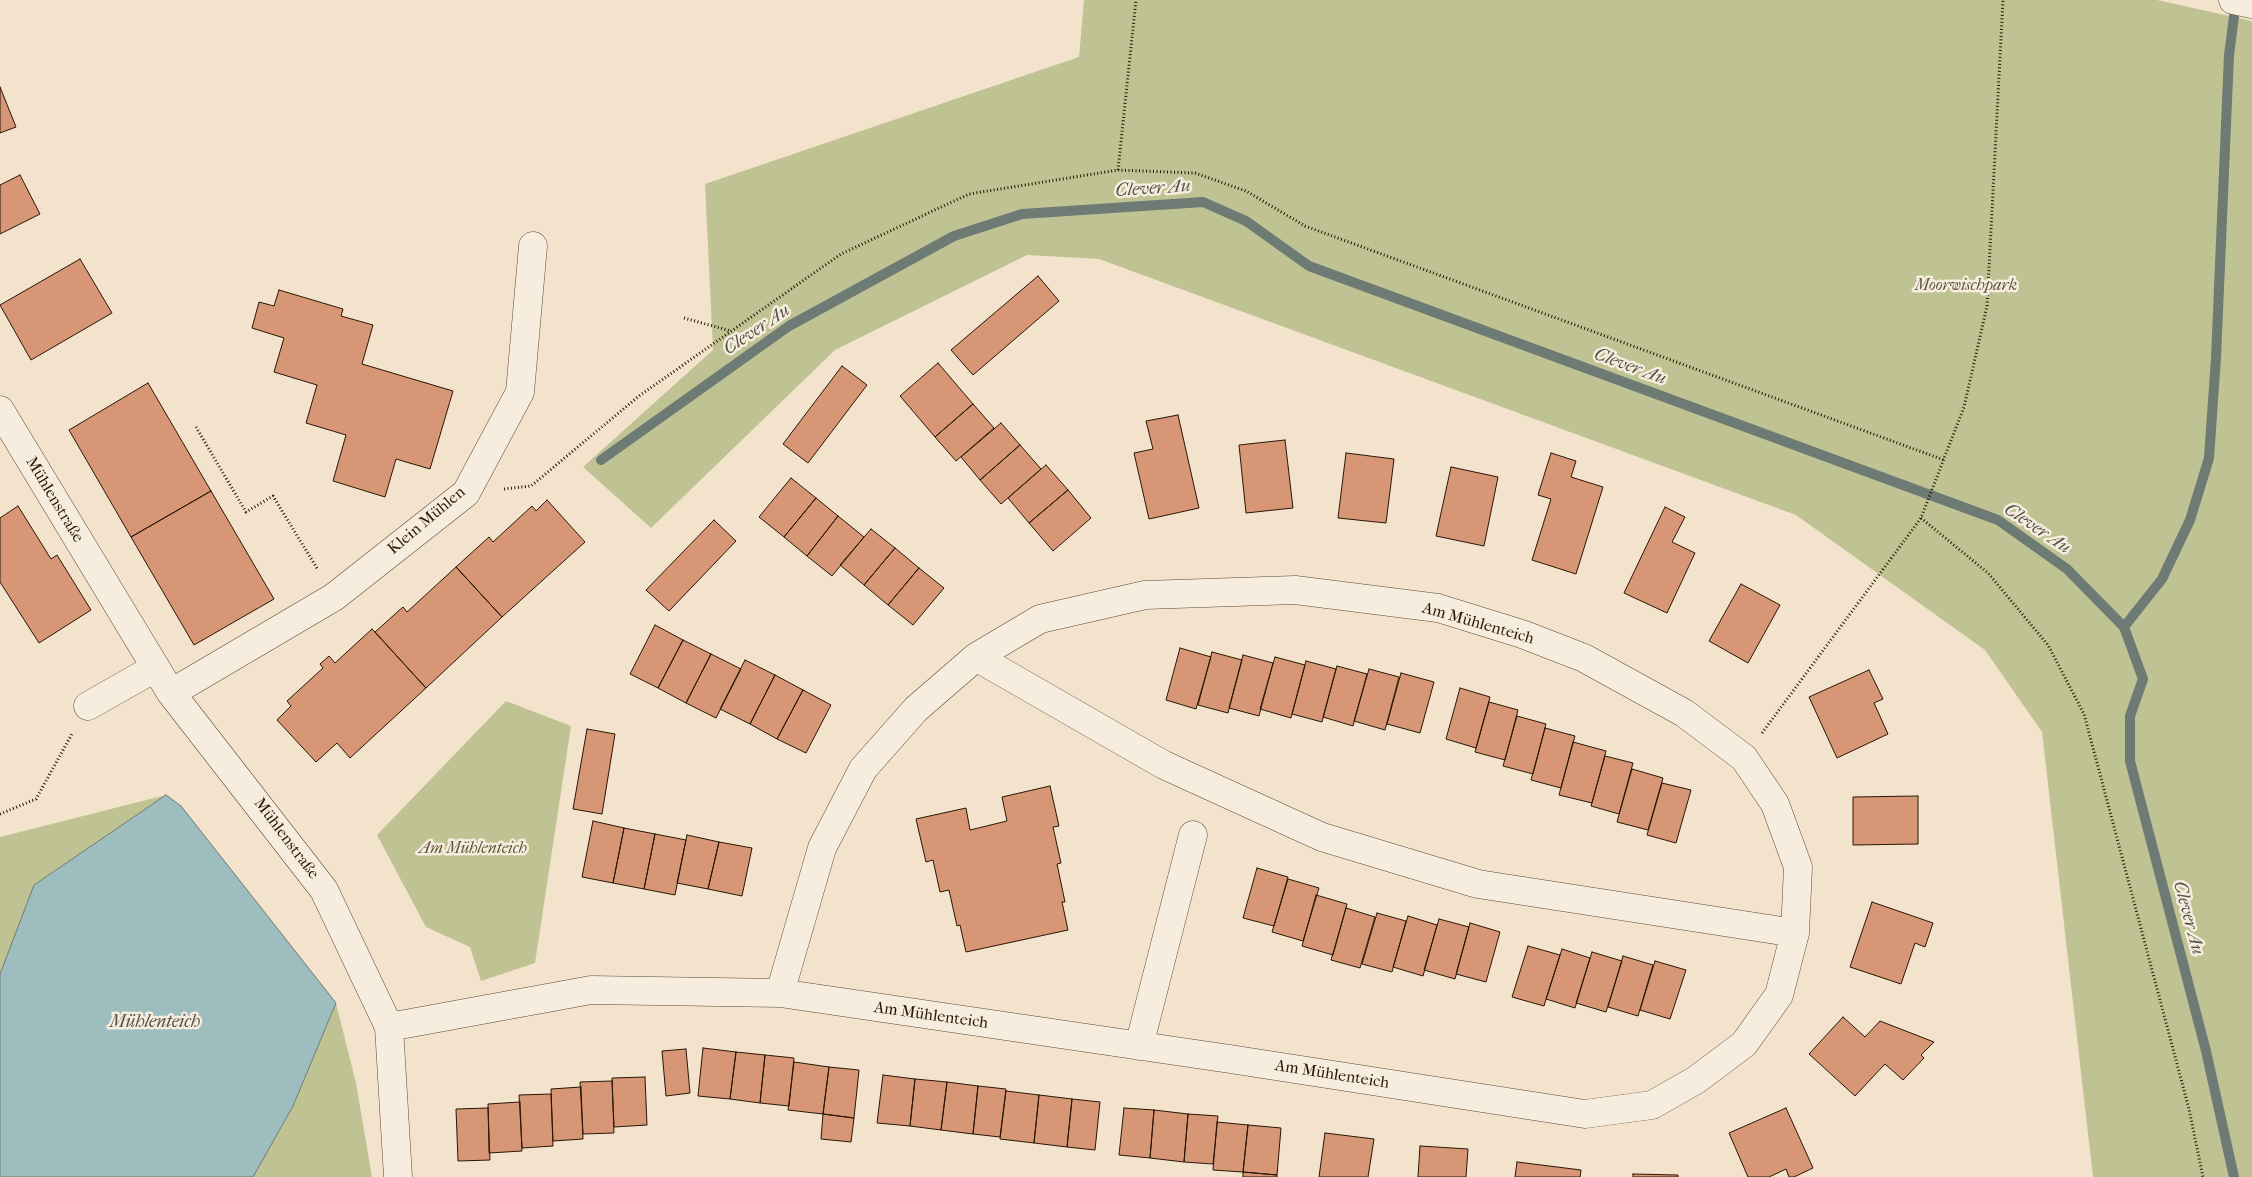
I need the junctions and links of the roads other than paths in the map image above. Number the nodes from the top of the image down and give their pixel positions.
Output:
1 (2233, 0) edge
2 (2252, 4) edge
3 (533, 246) dead end
4 (0, 410) edge
5 (976, 657) junction
6 (155, 668) junction
7 (171, 692) junction
8 (88, 706) road end
9 (1193, 835) dead end
10 (1794, 933) junction
11 (780, 994) junction
12 (389, 1027) junction
13 (1139, 1046) junction
14 (398, 1177) edge

1 - 2 street
3 - 7 street, Klein Mühlen
4 - 6 street, Mühlenstraße
5 - 10 street
5 - 10 street, Am Mühlenteich
5 - 11 street, Am Mühlenteich
6 - 7 street, Mühlenstraße
6 - 8 street
7 - 12 street, Mühlenstraße
9 - 13 street
10 - 13 street, Am Mühlenteich
11 - 12 street, Am Mühlenteich
11 - 13 street, Am Mühlenteich
12 - 14 street

